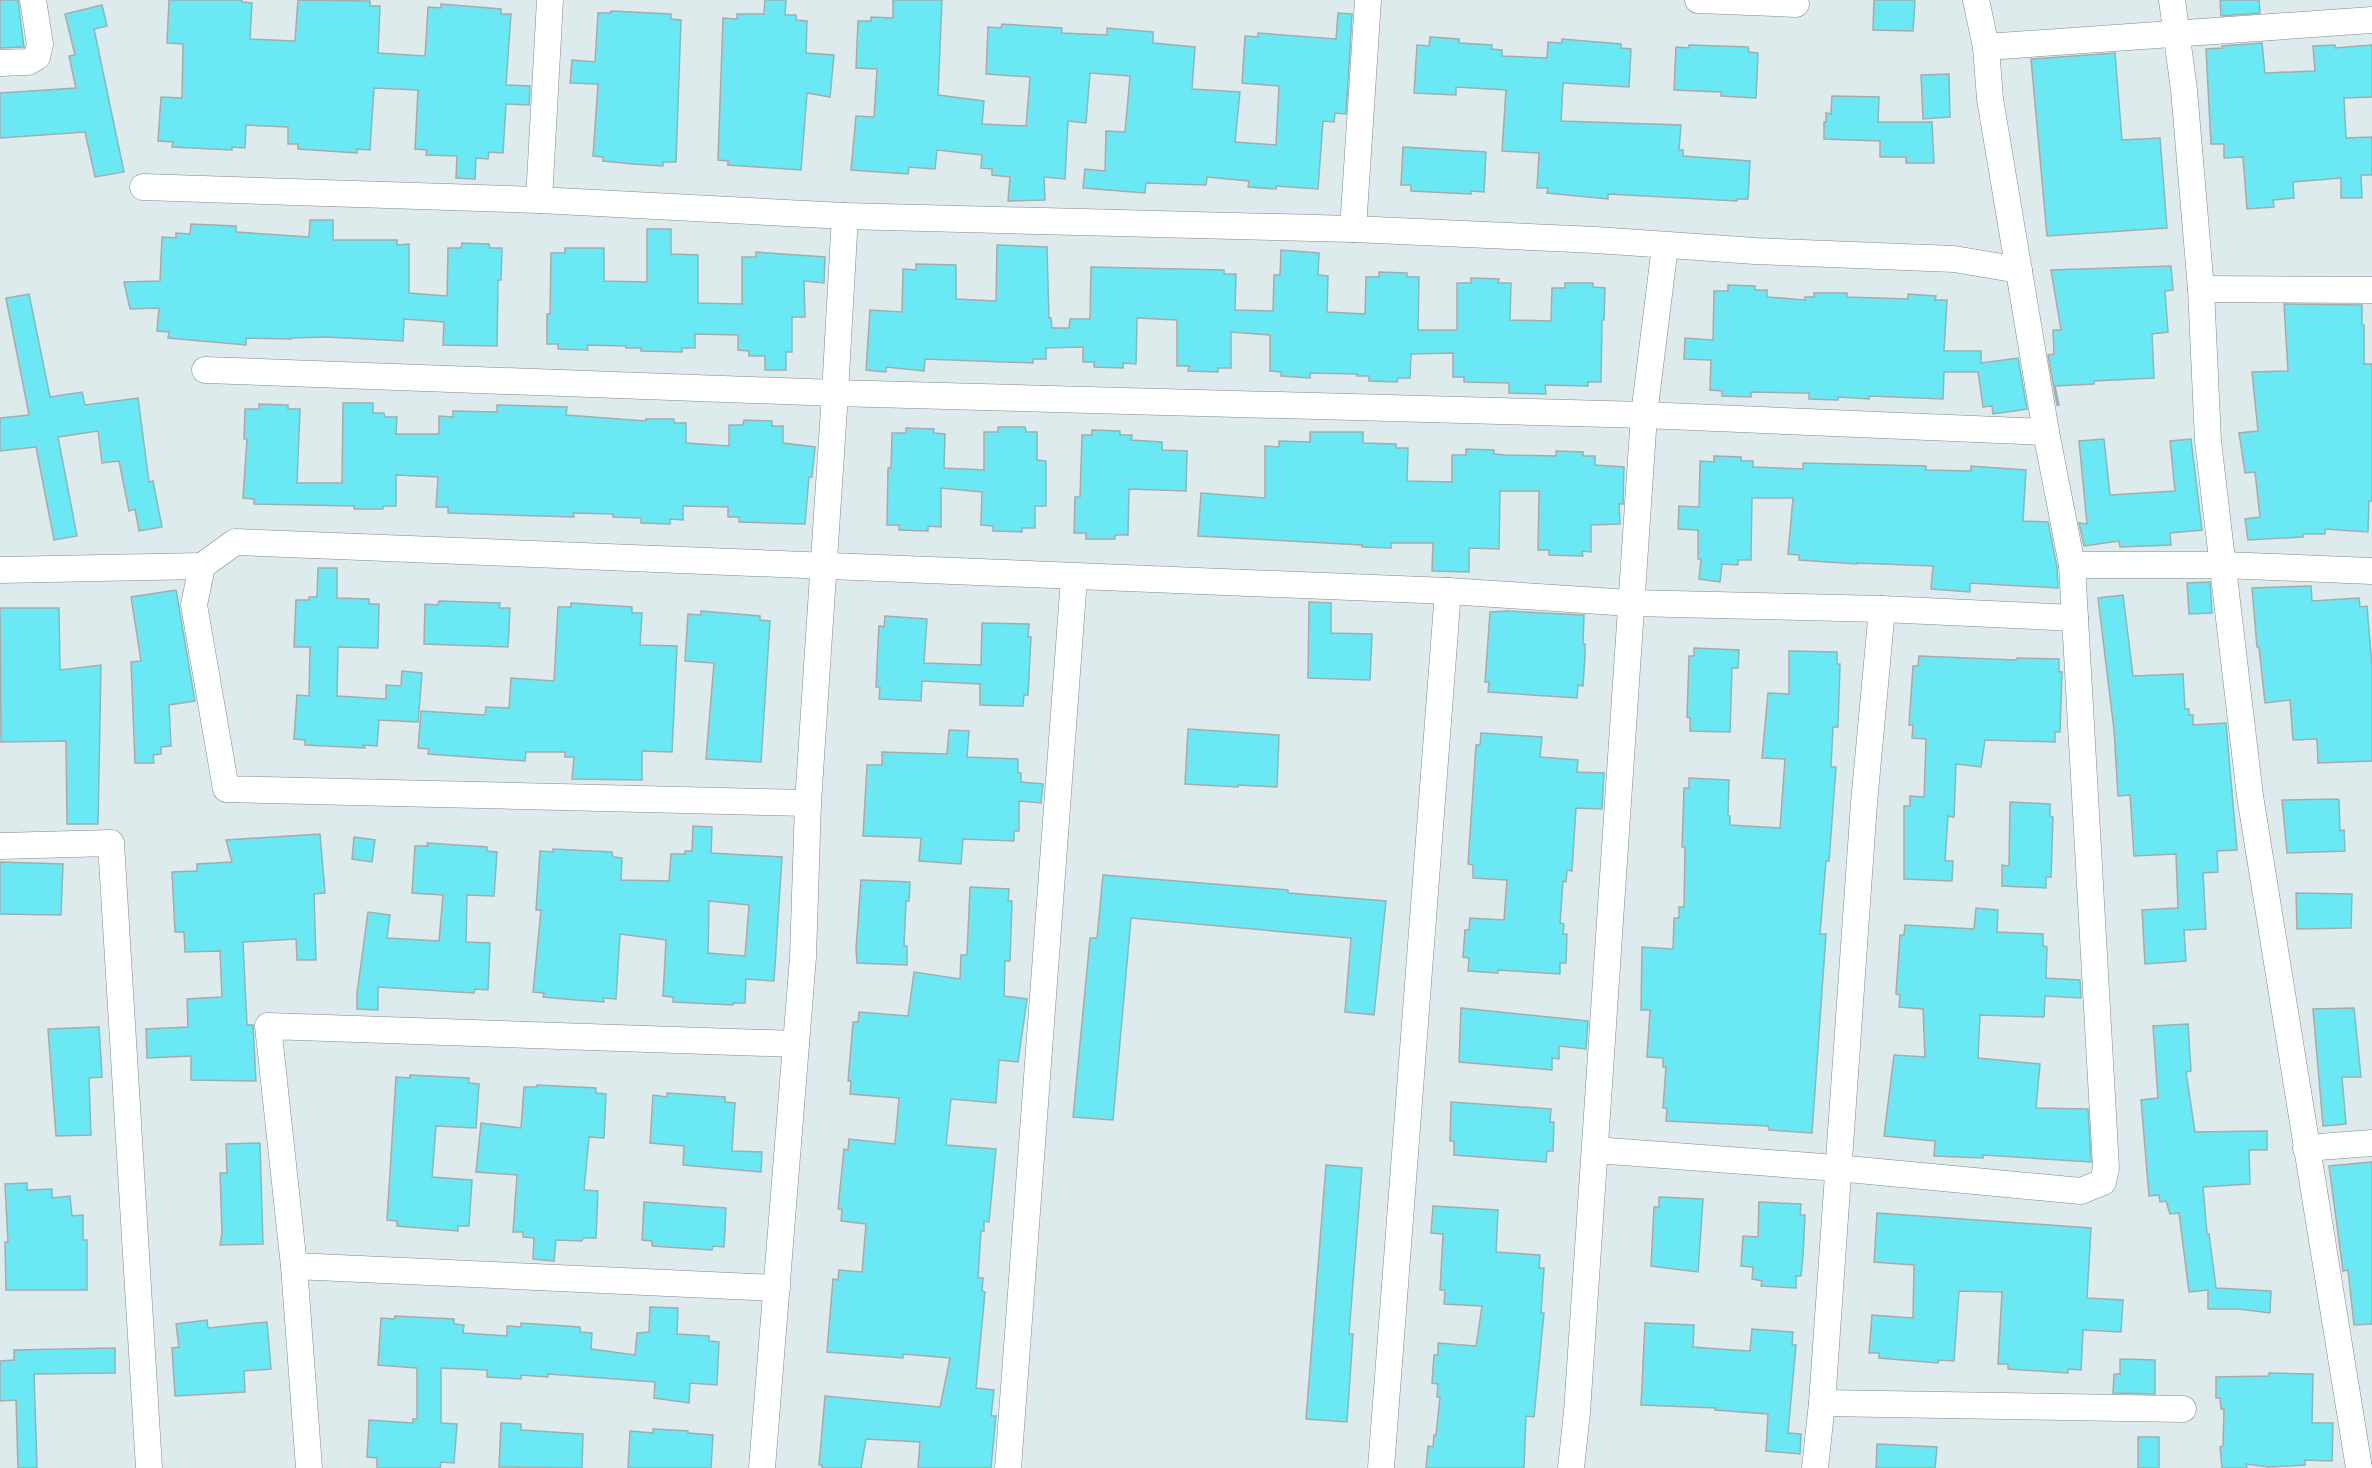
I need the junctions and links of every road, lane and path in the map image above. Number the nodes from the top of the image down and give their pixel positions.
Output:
1 (33, 0) edge
2 (550, 0) edge
3 (1368, 0) edge
4 (1698, 0) edge
5 (1976, 0) edge
6 (2172, 0) edge
7 (1796, 4) dead end
8 (2372, 20) edge
9 (2177, 34) junction
10 (1986, 46) junction
11 (0, 63) edge
12 (143, 187) dead end
13 (539, 200) junction
14 (845, 216) junction
15 (1353, 229) junction
16 (1665, 246) junction
17 (2019, 270) junction
18 (2201, 289) junction
19 (2372, 290) edge
20 (205, 370) dead end
21 (835, 393) junction
22 (1644, 415) junction
23 (2046, 432) junction
24 (823, 565) junction
25 (2072, 565) junction
26 (2223, 565) junction
27 (202, 567) junction
28 (0, 570) edge
29 (2372, 571) edge
30 (1074, 578) junction
31 (1448, 591) junction
32 (1630, 603) junction
33 (1882, 609) junction
34 (2075, 618) junction
35 (808, 803) junction
36 (0, 846) edge
37 (796, 1044) junction
38 (2372, 1143) edge
39 (2306, 1148) junction
40 (1595, 1150) junction
41 (1837, 1168) junction
42 (294, 1266) junction
43 (777, 1288) junction
44 (1822, 1403) junction
45 (2183, 1409) dead end
46 (2363, 1459) edge
47 (149, 1468) edge
48 (309, 1468) edge
49 (762, 1468) edge
50 (1008, 1468) edge
51 (1381, 1468) edge
52 (1571, 1468) edge
53 (1815, 1468) edge

1 - 11 street
2 - 13 street
3 - 15 street
4 - 7 street
5 - 10 street
6 - 9 street
8 - 9 street
9 - 10 street
9 - 18 street
10 - 17 street
12 - 13 street
13 - 14 street
14 - 15 street
14 - 21 street
15 - 16 street
16 - 17 street
16 - 22 street
17 - 23 street
18 - 19 street
18 - 26 street
20 - 21 street
21 - 22 street
21 - 24 street
22 - 23 street
22 - 32 street
23 - 25 street
24 - 27 street
24 - 30 street
24 - 35 street
25 - 26 street
25 - 34 street
26 - 29 street
26 - 39 street
27 - 28 street
27 - 35 street
30 - 31 street
30 - 50 street
31 - 32 street
31 - 51 street
32 - 33 street
32 - 40 street
33 - 34 street
33 - 41 street
34 - 41 street
35 - 37 street
36 - 47 street
37 - 42 street
37 - 43 street
38 - 39 street
39 - 46 street
40 - 41 street
40 - 52 street
41 - 44 street
42 - 43 street
42 - 48 street
43 - 49 street
44 - 45 street
44 - 53 street

